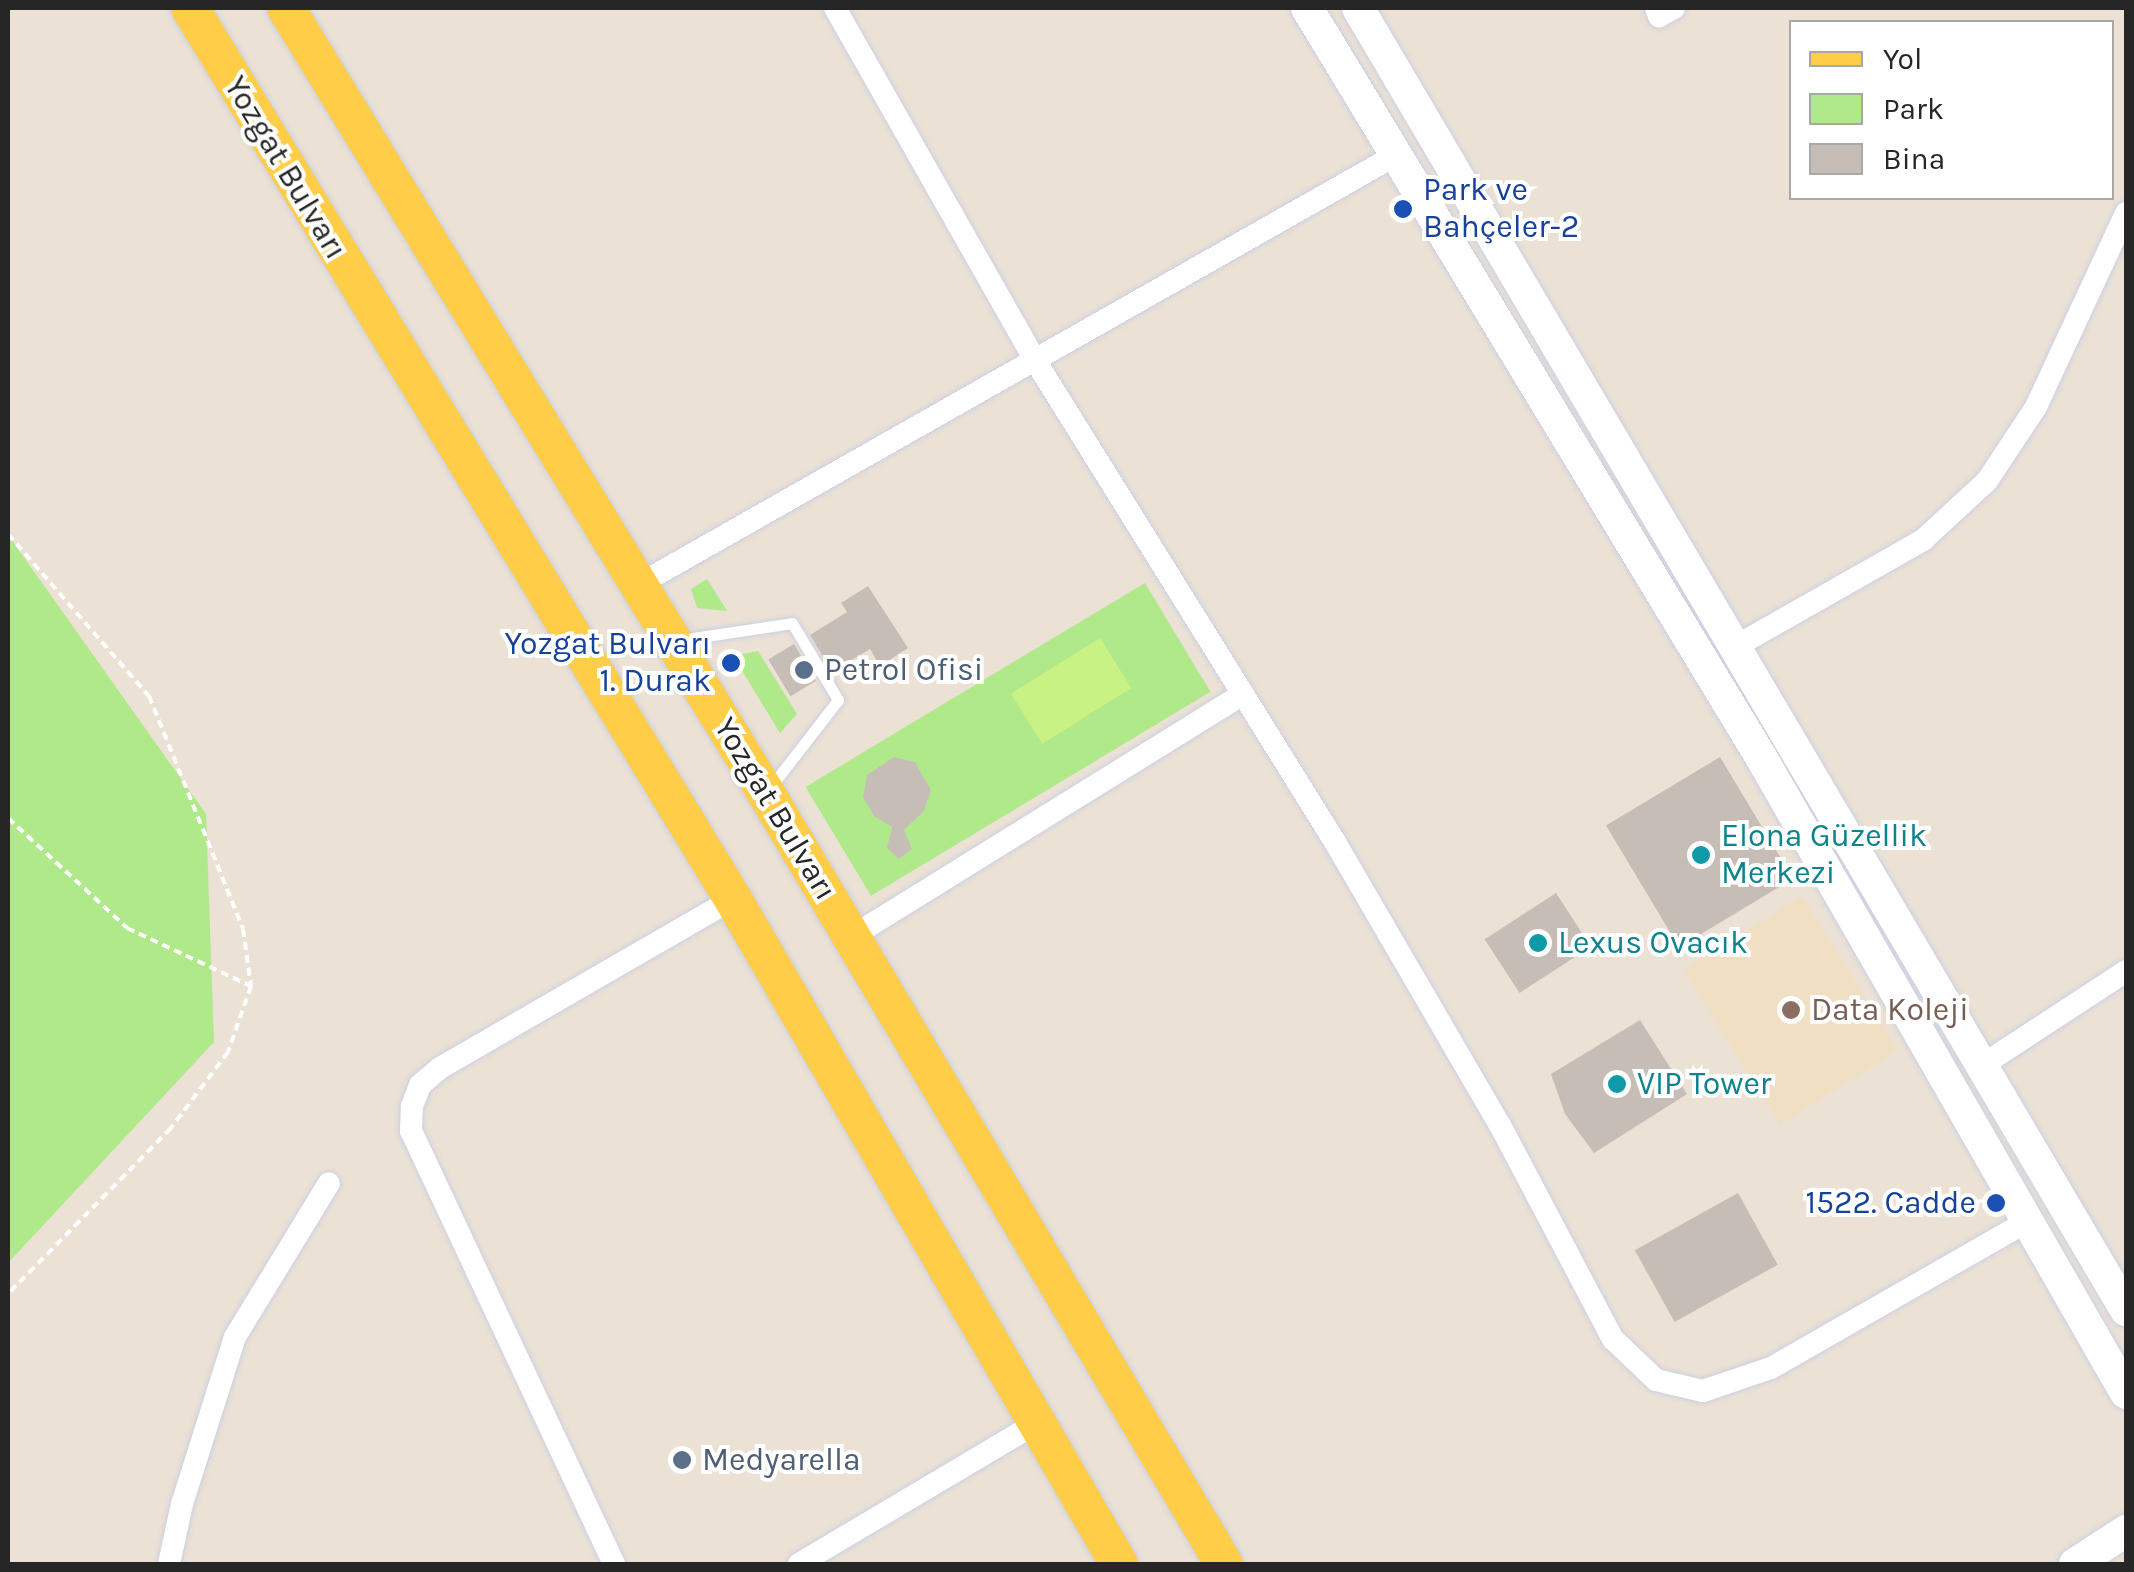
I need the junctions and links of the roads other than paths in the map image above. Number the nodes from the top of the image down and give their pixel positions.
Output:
1 (190, 8) edge
2 (286, 8) edge
3 (835, 8) edge
4 (1307, 8) edge
5 (1358, 8) edge
6 (1656, 8) edge
7 (1674, 8) edge
8 (1396, 155) junction
9 (2126, 214) edge
10 (1033, 357) junction
11 (638, 586) junction
12 (672, 641) junction
13 (1733, 648) junction
14 (1243, 694) junction
15 (766, 793) junction
16 (733, 899) junction
17 (851, 937) junction
18 (2126, 971) edge
19 (1982, 1066) junction
20 (329, 1184) dead end
21 (2028, 1220) junction
22 (2126, 1310) edge
23 (2126, 1393) edge
24 (1036, 1424) junction
25 (2126, 1531) edge
26 (170, 1564) edge
27 (614, 1564) edge
28 (799, 1564) edge
29 (1119, 1564) edge
30 (1224, 1564) edge
31 (2074, 1564) edge

1 - 16 main road, Yozgat Bulvarı
2 - 11 main road, Yozgat Bulvarı
3 - 10 street
4 - 8 main road
5 - 13 main road
6 - 7 street
8 - 10 street
8 - 21 main road
9 - 13 street
10 - 11 street
10 - 14 street
11 - 12 main road, Yozgat Bulvarı
12 - 15 main road, Yozgat Bulvarı
12 - 15 lane
13 - 19 main road
14 - 17 street
14 - 21 street
15 - 17 main road, Yozgat Bulvarı
16 - 24 main road, Yozgat Bulvarı
16 - 27 street
17 - 30 main road, Yozgat Bulvarı
18 - 19 street
19 - 22 main road
20 - 26 street
21 - 23 main road
24 - 28 street
24 - 29 main road, Yozgat Bulvarı
25 - 31 main road

